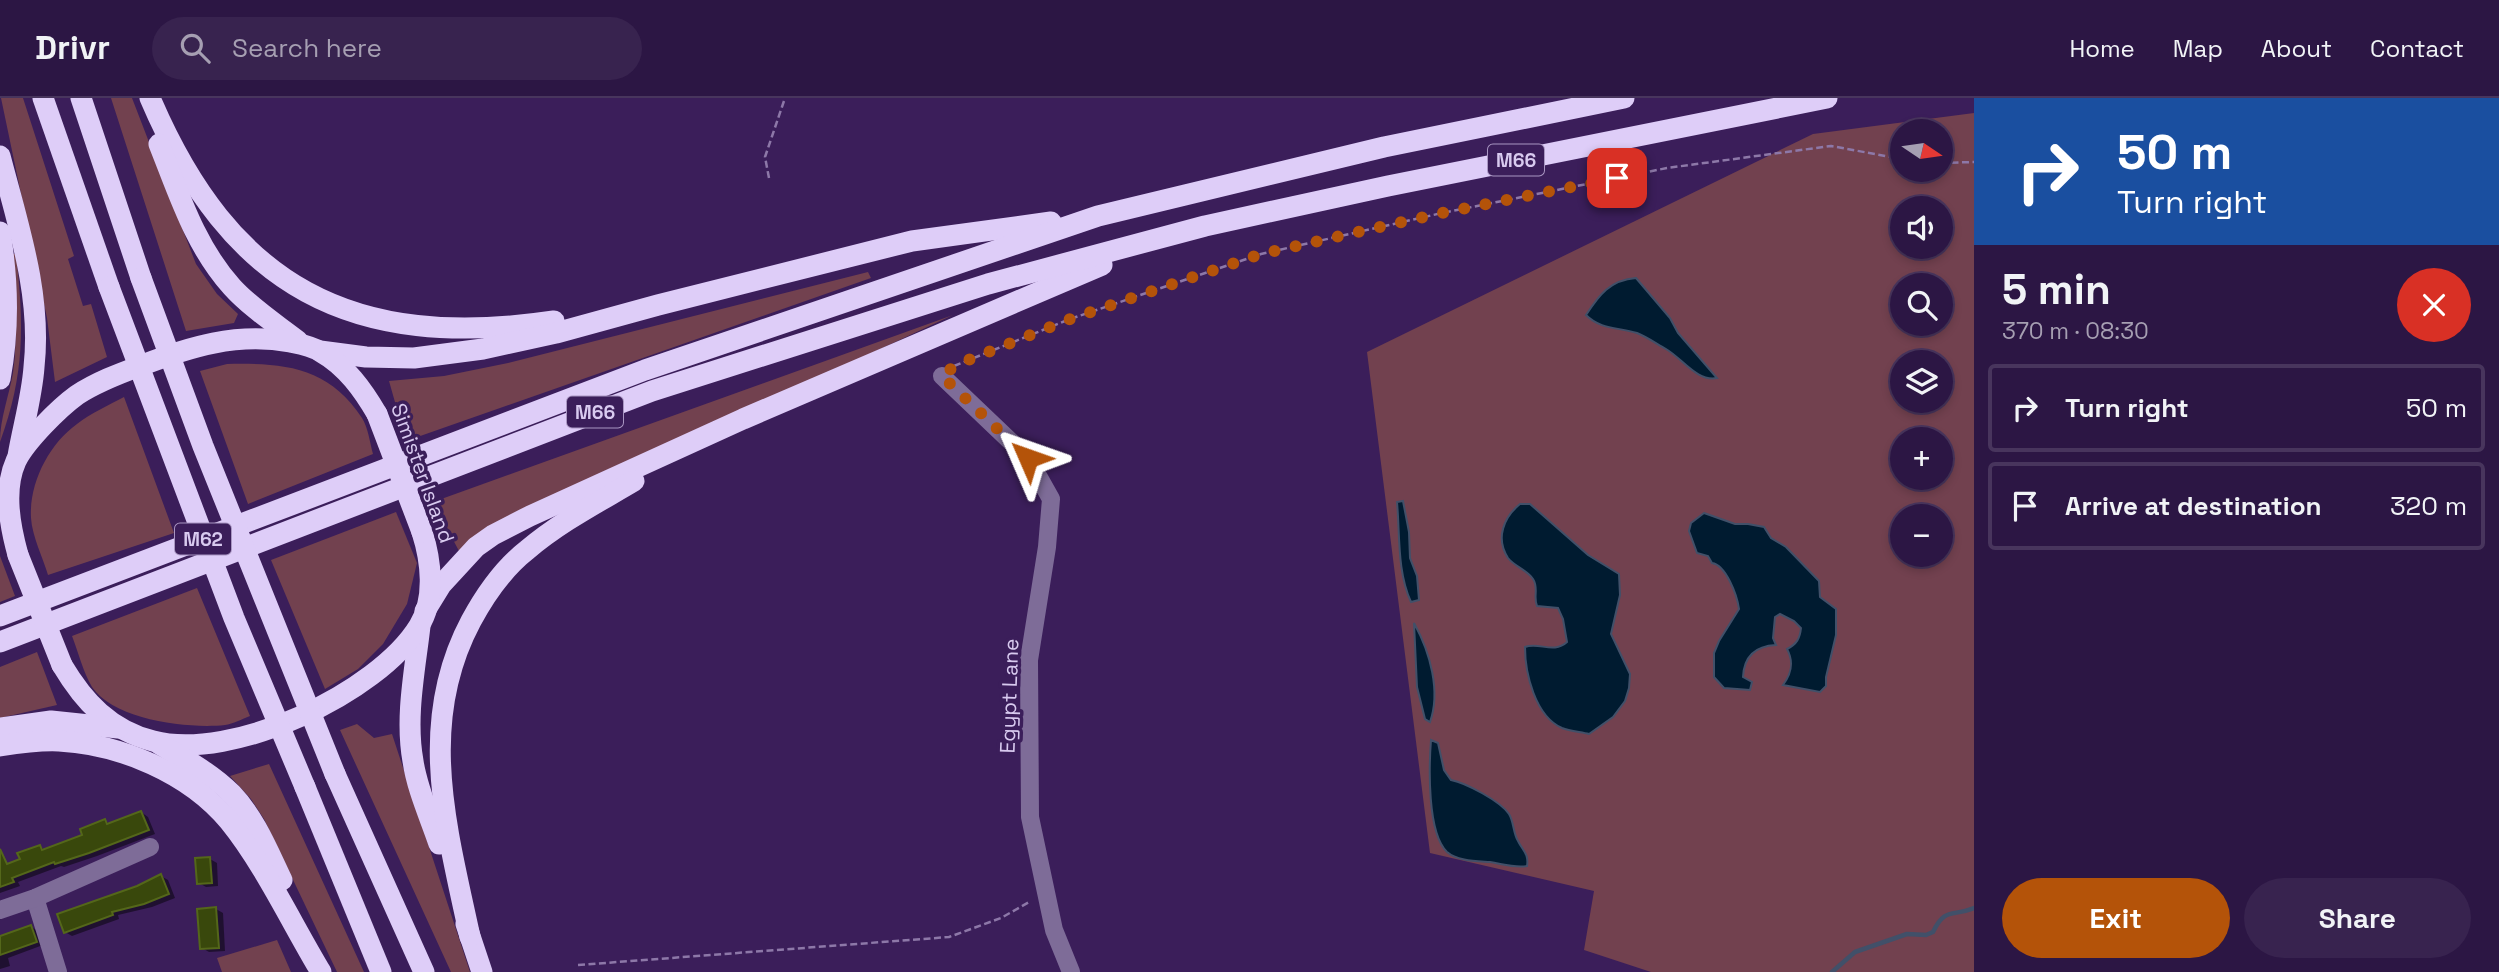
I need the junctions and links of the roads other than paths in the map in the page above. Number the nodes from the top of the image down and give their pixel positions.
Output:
1 (43, 98) edge
2 (81, 98) edge
3 (142, 98) edge
4 (150, 98) edge
5 (1624, 98) edge
6 (1827, 98) edge
7 (0, 156) edge
8 (1098, 216) junction
9 (1205, 226) junction
10 (0, 232) edge
11 (658, 305) junction
12 (312, 348) junction
13 (942, 376) road end
14 (0, 379) edge
15 (743, 419) junction
16 (16, 462) junction
17 (0, 488) edge
18 (0, 616) edge
19 (423, 618) junction
20 (0, 642) edge
21 (0, 728) edge
22 (123, 729) junction
23 (154, 742) junction
24 (0, 746) edge
25 (150, 847) dead end
26 (35, 898) junction
27 (0, 910) edge
28 (470, 937) junction
29 (58, 972) edge
30 (322, 972) edge
31 (381, 972) edge
32 (424, 972) edge
33 (482, 972) edge
34 (1071, 972) edge

1 - 31 highway, M62, bridge
2 - 32 highway, M62, bridge
3 - 12 highway
4 - 11 highway
5 - 8 highway, M66
6 - 9 highway, M66
7 - 16 highway
8 - 11 highway, M66
8 - 18 highway, M66
9 - 15 highway
9 - 20 highway, M66
10 - 14 highway
11 - 12 highway
12 - 16 highway, Simister Island
12 - 19 highway, Simister Island, bridge
13 - 34 street, Egypt Lane
15 - 19 highway
15 - 28 highway
16 - 17 highway, Simister Island
16 - 22 highway, bridge
19 - 23 highway
19 - 28 highway, Simister Island
21 - 22 highway
22 - 23 highway
23 - 30 highway
24 - 30 highway
25 - 26 street
26 - 27 street
26 - 29 street
28 - 33 highway

